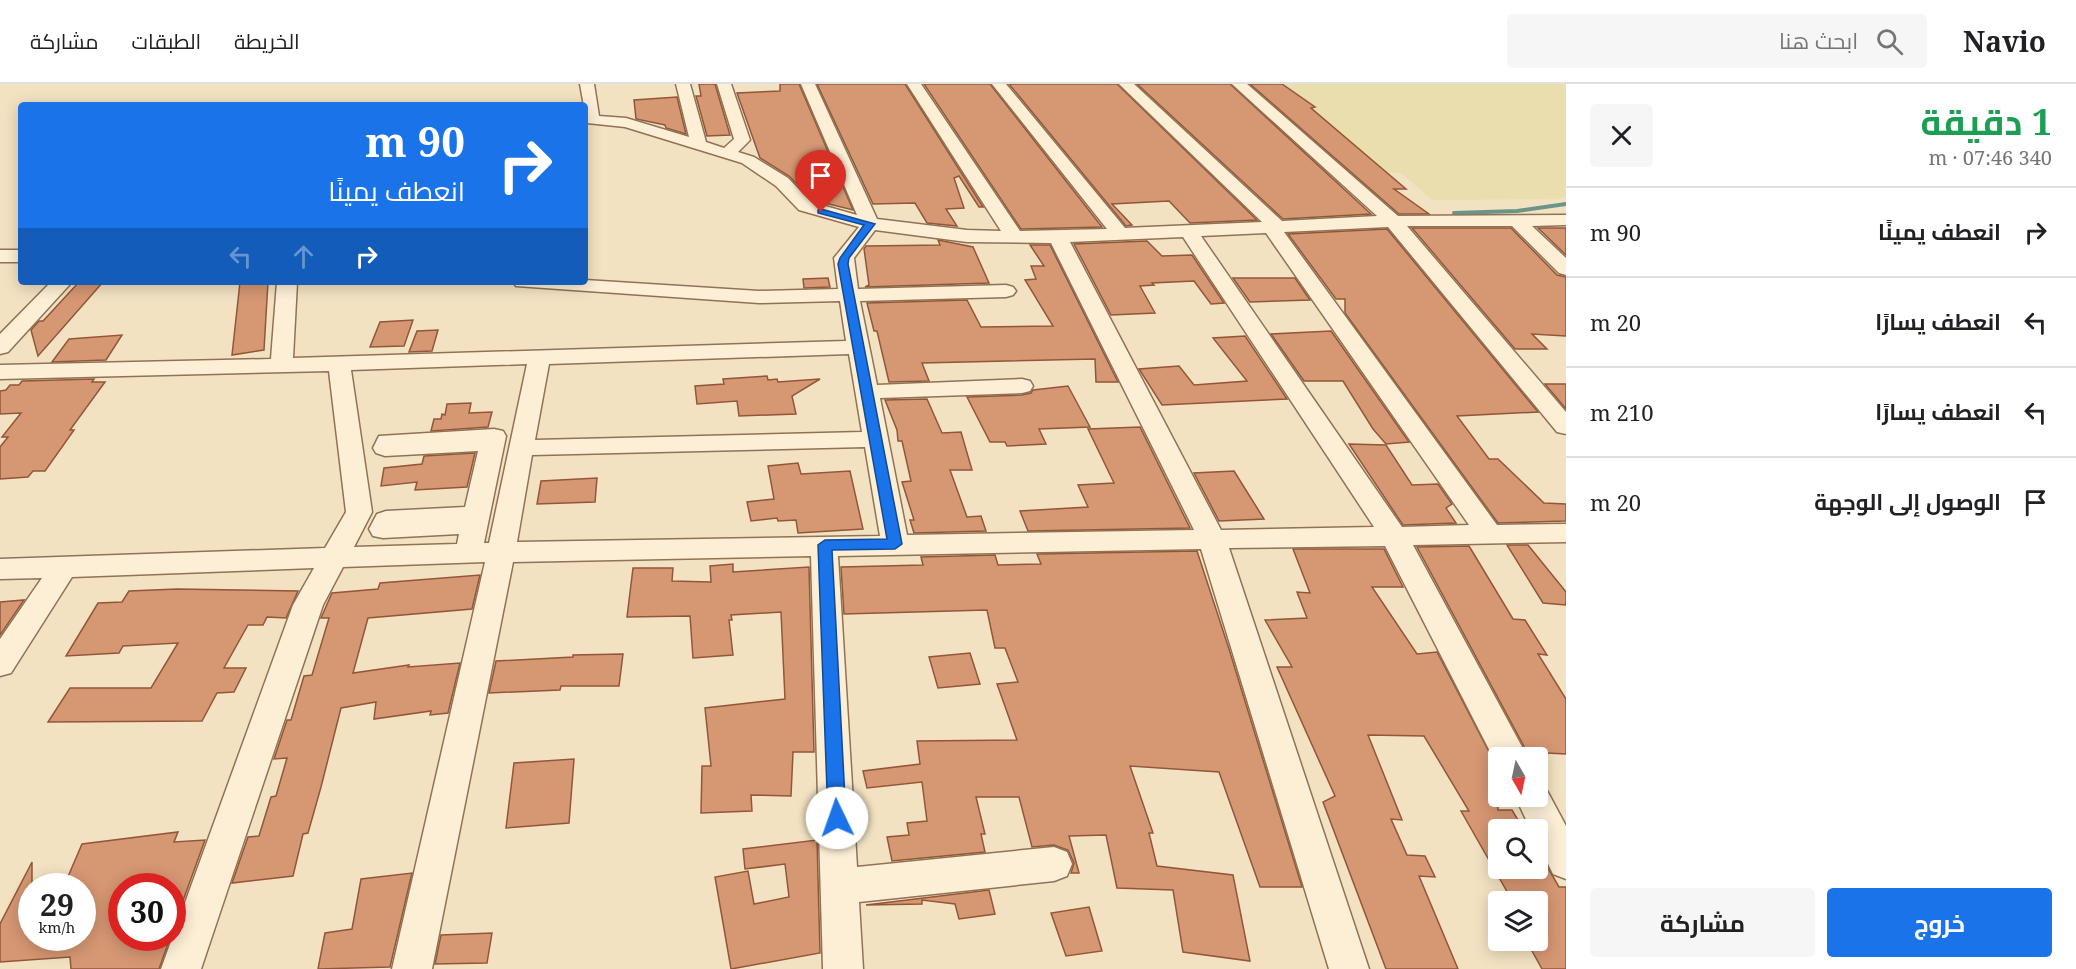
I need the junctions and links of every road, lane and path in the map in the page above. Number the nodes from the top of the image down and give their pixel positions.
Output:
1 (587, 84) edge
2 (682, 84) edge
3 (724, 84) edge
4 (808, 84) edge
5 (914, 84) edge
6 (999, 84) edge
7 (1126, 84) edge
8 (1239, 84) edge
9 (699, 144) junction
10 (728, 153) junction
11 (1566, 220) edge
12 (1393, 221) junction
13 (1517, 221) junction
14 (870, 224) junction
15 (1275, 227) junction
16 (1189, 232) junction
17 (1121, 235) junction
18 (1058, 237) junction
19 (1015, 238) junction
20 (0, 256) edge
21 (18, 256) edge
22 (1566, 269) edge
23 (59, 285) edge
24 (287, 285) edge
25 (570, 285) edge
26 (1006, 291) dead end
27 (848, 295) junction
28 (0, 347) edge
29 (858, 347) junction
30 (539, 358) junction
31 (339, 364) junction
32 (282, 365) junction
33 (0, 372) edge
34 (1022, 386) dead end
35 (866, 392) junction
36 (1566, 427) edge
37 (875, 439) junction
38 (493, 443) dead end
39 (521, 448) junction
40 (1566, 532) edge
41 (1490, 535) junction
42 (1394, 536) junction
43 (1212, 539) junction
44 (895, 544) junction
45 (825, 545) junction
46 (484, 553) junction
47 (333, 559) junction
48 (64, 567) junction
49 (0, 569) edge
50 (0, 664) edge
51 (1505, 747) edge
52 (1538, 807) edge
53 (1566, 862) edge
54 (1054, 864) dead end
55 (840, 886) junction
56 (181, 969) edge
57 (412, 969) edge
58 (843, 969) edge
59 (1349, 969) edge

1 - 9 street
2 - 9 street
3 - 10 street
4 - 14 street
5 - 19 street
6 - 17 street
7 - 15 street
8 - 12 street
9 - 10 street
10 - 14 street
11 - 13 street
12 - 13 street
12 - 15 street
12 - 36 street
13 - 22 street
14 - 19 street
14 - 27 street
15 - 16 street
15 - 41 street
16 - 17 street
16 - 42 street
17 - 18 street
18 - 19 street
18 - 43 street
20 - 21 street
23 - 28 street
24 - 32 street
25 - 27 street
26 - 27 street
27 - 29 street
29 - 30 street
29 - 35 street
30 - 31 street
30 - 39 street
31 - 32 street
31 - 47 street
32 - 33 street
34 - 35 street
35 - 37 street
37 - 39 street
37 - 44 street
38 - 46 street
39 - 46 street
40 - 41 street
41 - 42 street
42 - 43 street
42 - 51 street
43 - 44 street
43 - 59 street
44 - 45 street
45 - 46 street
45 - 55 street
46 - 47 street
46 - 57 street
47 - 48 street
47 - 56 street
48 - 49 street
48 - 50 street
52 - 53 street
54 - 55 street
55 - 58 street

